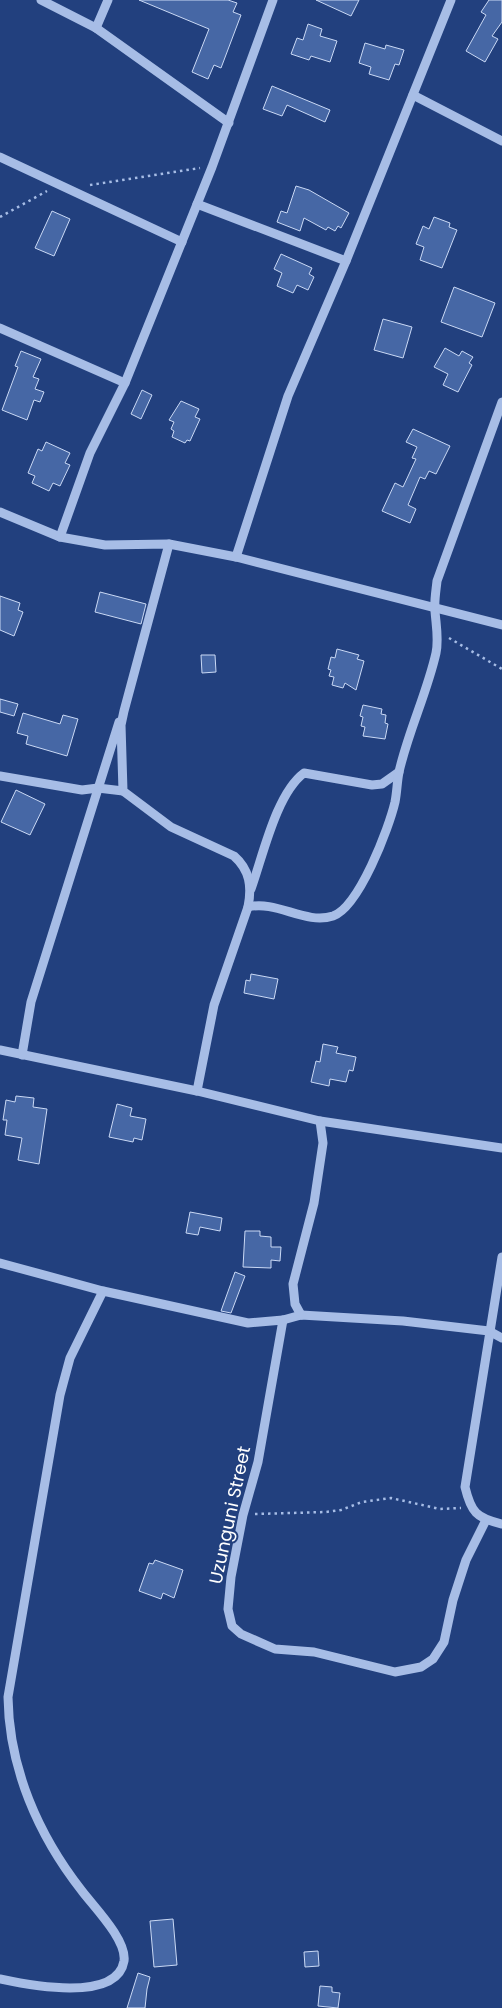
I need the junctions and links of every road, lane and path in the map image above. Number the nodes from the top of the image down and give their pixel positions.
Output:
1 (41, 0) edge
2 (108, 0) edge
3 (273, 0) edge
4 (452, 0) edge
5 (96, 28) junction
6 (413, 95) junction
7 (229, 123) junction
8 (502, 141) edge
9 (0, 157) edge
10 (212, 167) junction
11 (68, 189) junction
12 (197, 204) junction
13 (0, 217) edge
14 (182, 242) junction
15 (346, 261) junction
16 (0, 328) edge
17 (125, 383) junction
18 (502, 402) edge
19 (0, 512) edge
20 (60, 537) junction
21 (169, 544) junction
22 (236, 558) junction
23 (434, 609) junction
24 (502, 625) edge
25 (437, 631) junction
26 (502, 669) edge
27 (124, 711) junction
28 (399, 772) junction
29 (0, 776) edge
30 (98, 788) junction
31 (123, 791) junction
32 (251, 890) junction
33 (248, 907) junction
34 (0, 1050) edge
35 (22, 1055) junction
36 (197, 1091) junction
37 (320, 1121) junction
38 (502, 1148) edge
39 (502, 1257) edge
40 (0, 1263) edge
41 (103, 1291) junction
42 (301, 1314) junction
43 (283, 1320) junction
44 (489, 1331) junction
45 (502, 1338) edge
46 (470, 1507) junction
47 (243, 1515) junction
48 (486, 1520) junction
49 (502, 1524) edge
50 (0, 1979) edge

1 - 5 street
2 - 5 street
3 - 7 street
4 - 6 street
5 - 7 street
6 - 8 street
6 - 15 street
7 - 10 street
9 - 11 street
10 - 11 path
10 - 12 street
11 - 13 path
11 - 14 street
12 - 14 street
12 - 15 street
14 - 17 street
15 - 22 street
16 - 17 street
17 - 20 street
18 - 23 street
19 - 20 street
20 - 21 street
21 - 22 street
21 - 27 street
22 - 23 street
23 - 24 street
23 - 25 street
25 - 26 path
25 - 28 street
27 - 30 street
27 - 31 street
28 - 32 street
28 - 33 street
29 - 30 street
30 - 31 street
30 - 35 street
31 - 32 street
32 - 33 street
33 - 36 street
34 - 35 street
35 - 36 street
36 - 37 street
37 - 38 street
37 - 42 street
39 - 44 street
40 - 41 street
41 - 43 street
41 - 50 street
42 - 43 street
42 - 44 street
43 - 47 street, Uzunguni Street
44 - 45 street
44 - 46 street
46 - 47 path
46 - 48 street
47 - 48 street, Uzunguni Street
48 - 49 street

